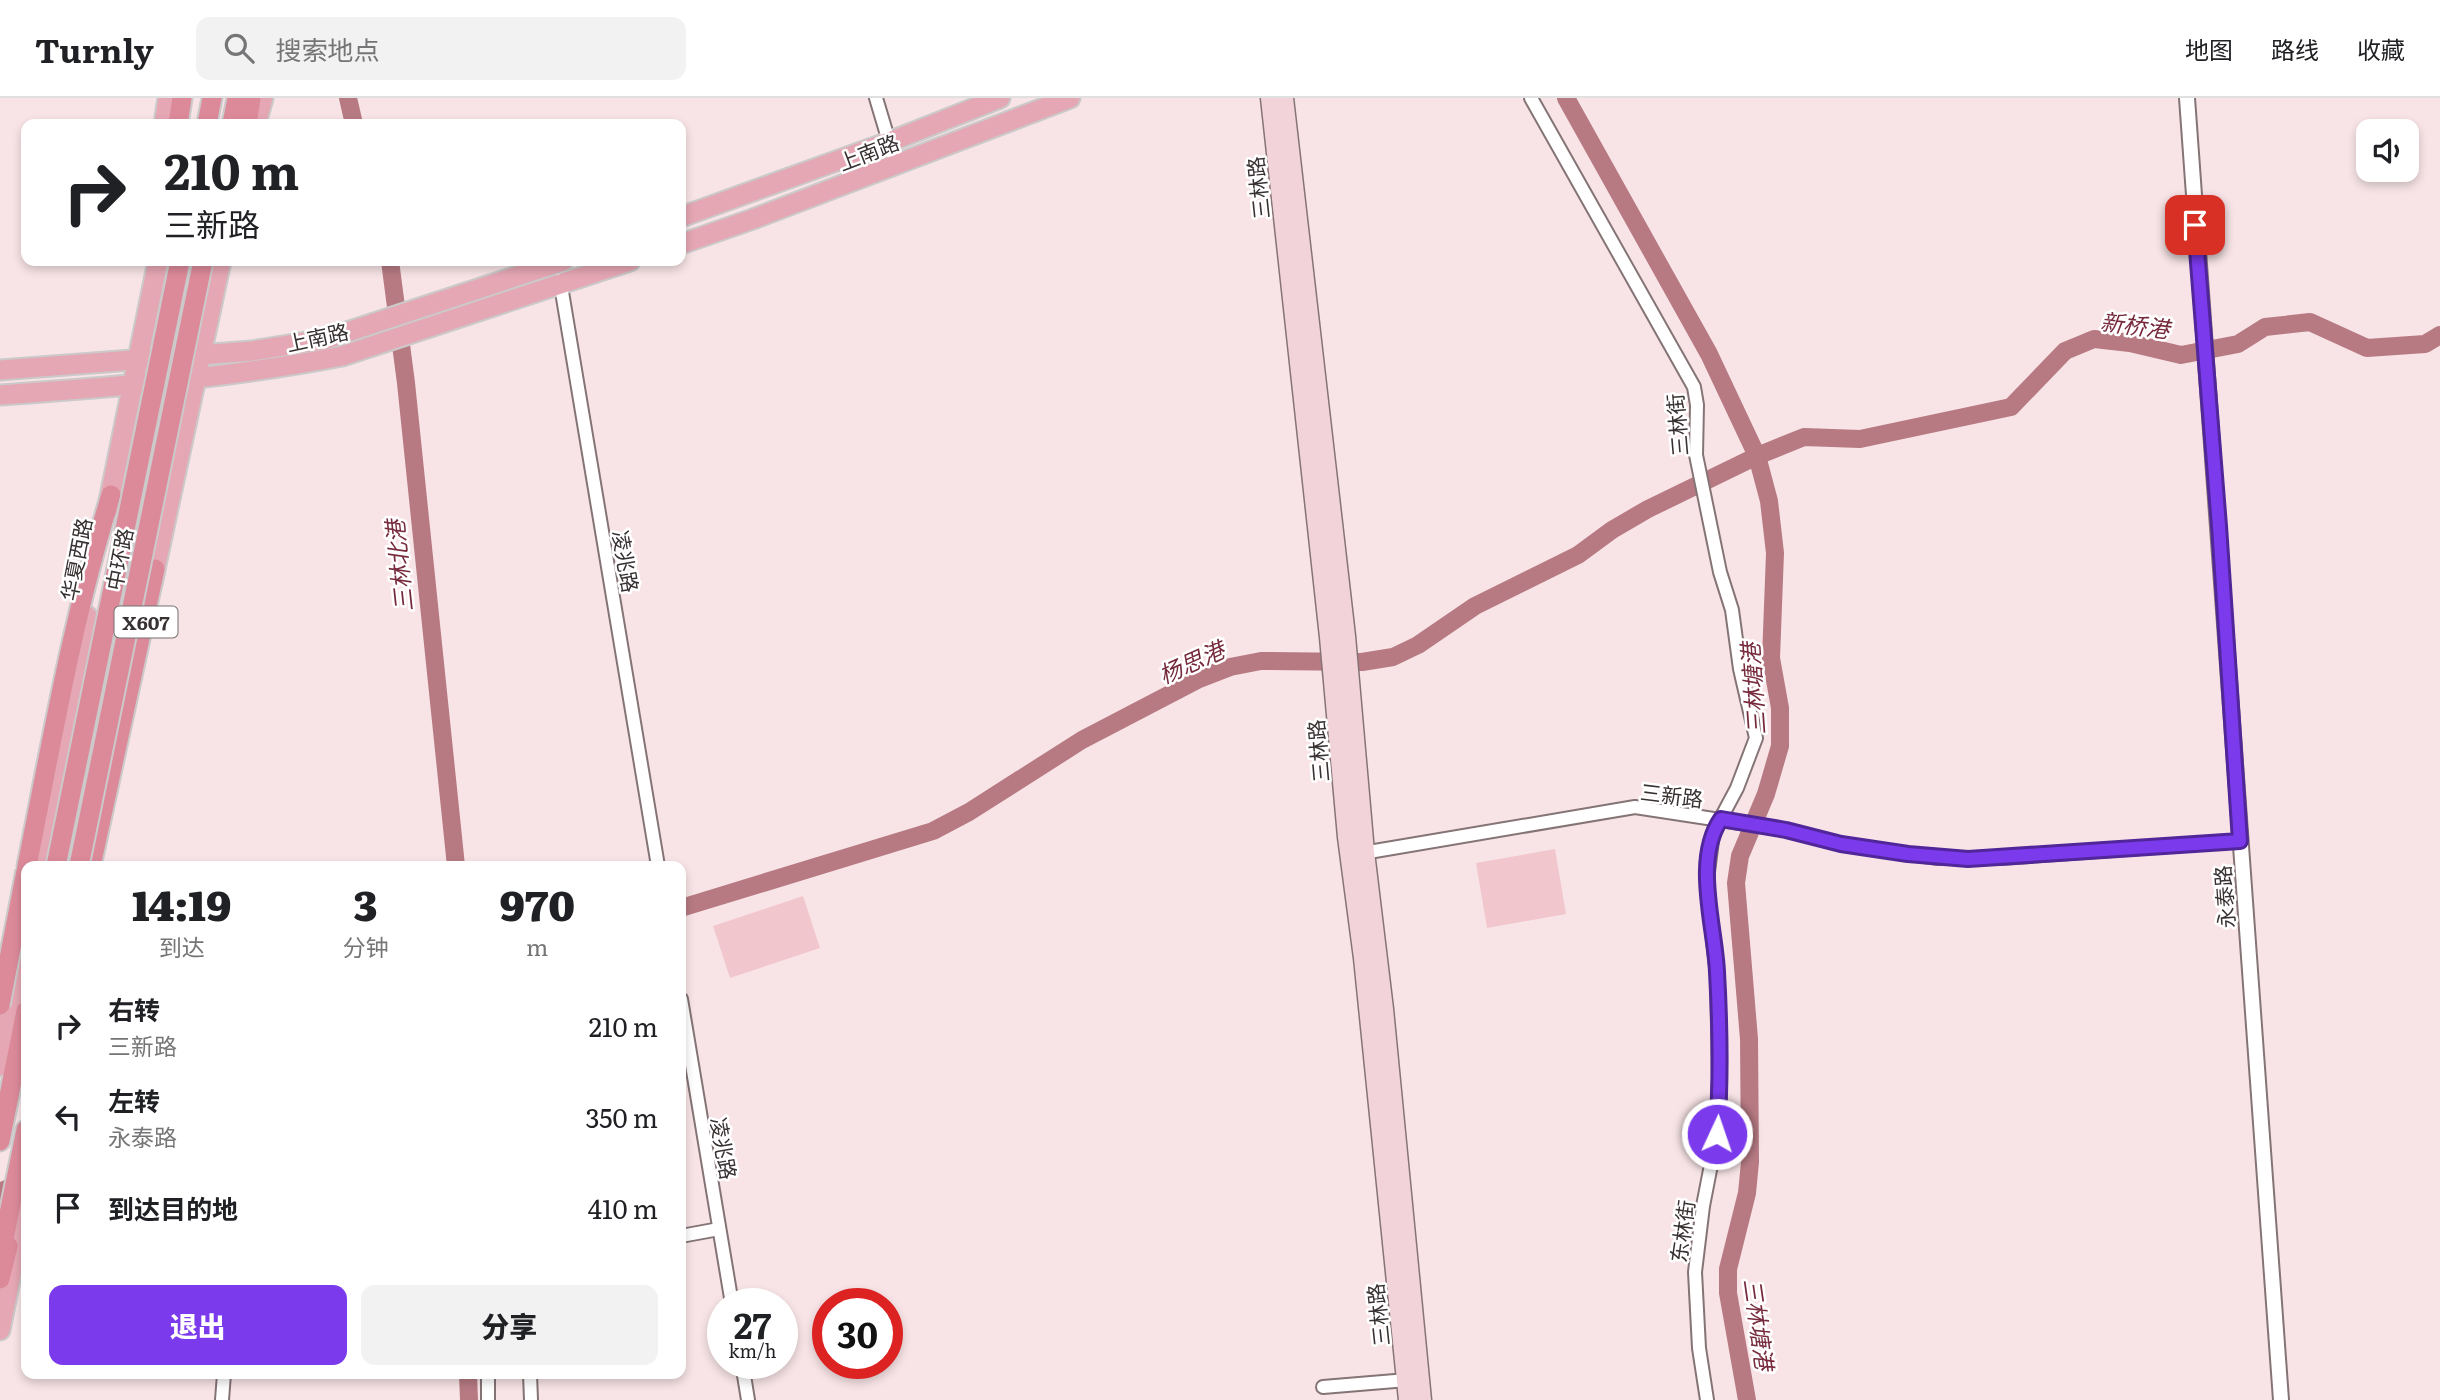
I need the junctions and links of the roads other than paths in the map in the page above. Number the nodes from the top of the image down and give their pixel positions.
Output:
1 (168, 98) edge
2 (182, 98) edge
3 (192, 98) edge
4 (212, 98) edge
5 (239, 98) edge
6 (251, 98) edge
7 (263, 98) edge
8 (876, 98) edge
9 (1000, 98) edge
10 (1070, 98) edge
11 (1270, 98) edge
12 (1284, 98) edge
13 (1531, 98) edge
14 (2187, 98) edge
15 (165, 119) edge
16 (179, 119) edge
17 (187, 119) edge
18 (208, 119) edge
19 (235, 119) edge
20 (248, 119) edge
21 (257, 119) edge
22 (889, 142) junction
23 (896, 164) junction
24 (686, 216) edge
25 (686, 242) edge
26 (150, 266) edge
27 (157, 266) edge
28 (179, 266) edge
29 (202, 266) edge
30 (209, 266) edge
31 (220, 266) edge
32 (548, 266) edge
33 (560, 266) edge
34 (616, 266) edge
35 (561, 285) junction
36 (146, 316) junction
37 (201, 356) junction
38 (136, 361) junction
39 (0, 370) edge
40 (196, 378) junction
41 (132, 386) junction
42 (0, 395) edge
43 (111, 495) junction
44 (155, 569) junction
45 (1338, 636) junction
46 (1724, 819) junction
47 (2240, 841) junction
48 (1358, 854) junction
49 (27, 861) edge
50 (29, 861) edge
51 (40, 861) edge
52 (57, 861) edge
53 (80, 861) edge
54 (92, 861) edge
55 (101, 861) edge
56 (657, 861) edge
57 (21, 894) edge
58 (21, 899) edge
59 (21, 956) edge
60 (0, 1005) edge
61 (0, 1011) edge
62 (686, 1029) edge
63 (21, 1035) edge
64 (0, 1066) edge
65 (0, 1141) edge
66 (21, 1155) edge
67 (21, 1195) edge
68 (21, 1227) edge
69 (719, 1229) junction
70 (686, 1235) edge
71 (0, 1258) edge
72 (0, 1279) edge
73 (729, 1288) edge
74 (0, 1330) edge
75 (224, 1379) edge
76 (488, 1379) edge
77 (530, 1379) edge
78 (745, 1379) edge
79 (1407, 1380) junction
80 (1323, 1387) dead end
81 (222, 1400) edge
82 (488, 1400) edge
83 (531, 1400) edge
84 (748, 1400) edge
85 (1408, 1400) edge
86 (1422, 1400) edge
87 (1707, 1400) edge
88 (2281, 1400) edge

1 - 15 main road
2 - 16 highway
3 - 17 main road
4 - 18 highway
5 - 19 highway
6 - 20 highway
7 - 21 main road
8 - 22 street
9 - 22 main road, 上南路
10 - 23 main road, 上南路
11 - 45 main road, 三林路
12 - 45 main road, 三林路
13 - 46 street, 三林街
14 - 47 street, 永泰路
22 - 23 street
22 - 24 main road, 上南路
23 - 25 main road, 上南路
26 - 36 main road
27 - 36 main road, 华夏西路 / X607
28 - 52 highway, 中环路, bridge
29 - 53 highway, 中环路, bridge
30 - 37 main road
31 - 37 main road, X607
32 - 37 main road, 上南路
33 - 35 street, 凌兆路
34 - 35 main road, 上南路
35 - 40 main road, 上南路
35 - 56 street, 凌兆路
36 - 38 main road, 华夏西路 / X607
37 - 38 main road, 上南路
37 - 40 main road, X607
38 - 39 main road, 上南路
38 - 41 main road, 华夏西路 / X607
40 - 41 main road, 上南路
40 - 44 main road, X607
41 - 42 main road, 上南路
41 - 43 main road, 华夏西路 / X607
43 - 49 main road
43 - 50 highway
43 - 51 main road, 华夏西路 / X607
44 - 54 highway
44 - 55 main road, X607
45 - 48 main road, 三林路
46 - 47 street, 三新路
46 - 48 street, 三新路
46 - 87 street, 东林街
47 - 88 street, 永泰路
48 - 79 main road, 三林路
48 - 86 main road, 三林路
57 - 61 main road
58 - 60 highway, bridge
59 - 64 main road
62 - 69 street, 凌兆路
63 - 65 highway
66 - 71 highway
67 - 72 highway
68 - 74 main road
69 - 70 street
69 - 73 street, 凌兆路
75 - 81 street
76 - 82 street
77 - 83 street
78 - 84 street
79 - 80 street
79 - 85 main road, 三林路

